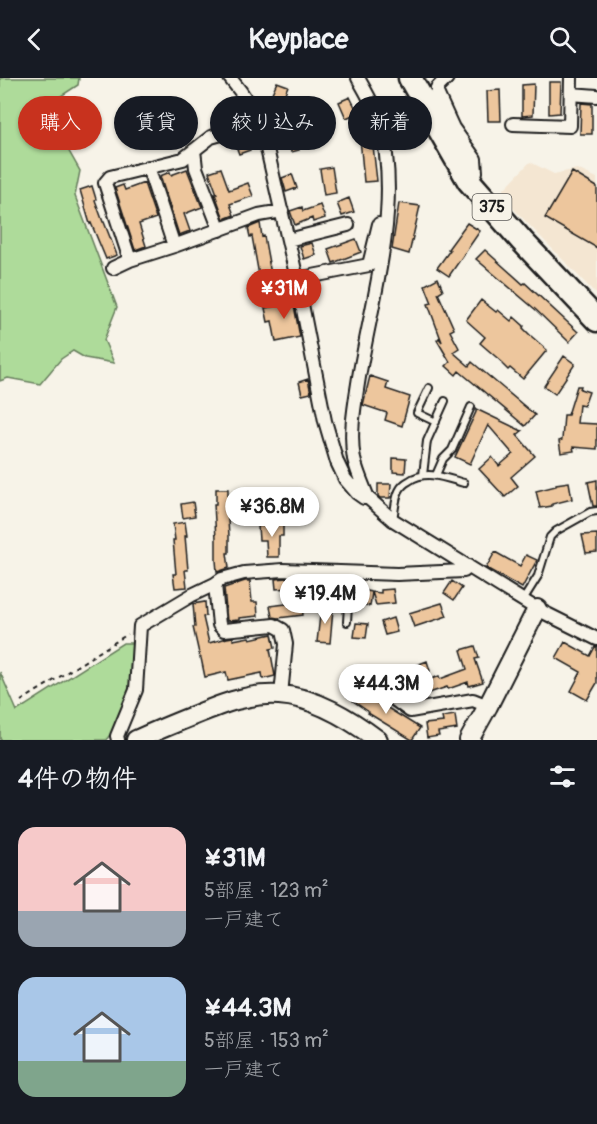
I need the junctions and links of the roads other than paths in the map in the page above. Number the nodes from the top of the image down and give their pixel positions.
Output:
1 (230, 78) edge
2 (358, 78) edge
3 (410, 78) edge
4 (447, 78) edge
5 (572, 78) edge
6 (571, 94) junction
7 (244, 96) edge
8 (597, 96) edge
9 (513, 124) dead end
10 (210, 138) edge
11 (198, 147) edge
12 (194, 150) joint
13 (267, 150) edge
14 (148, 167) junction
15 (469, 181) junction
16 (282, 211) junction
17 (348, 225) dead end
18 (386, 225) junction
19 (220, 230) junction
20 (288, 240) junction
21 (174, 246) junction
22 (130, 260) junction
23 (113, 268) dead end
24 (297, 279) junction
25 (597, 320) edge
26 (429, 388) dead end
27 (445, 401) dead end
28 (471, 407) dead end
29 (435, 422) junction
30 (423, 475) junction
31 (436, 475) junction
32 (464, 483) dead end
33 (368, 498) junction
34 (597, 511) edge
35 (393, 520) junction
36 (468, 566) junction
37 (350, 573) junction
38 (215, 584) junction
39 (530, 605) junction
40 (347, 622) dead end
41 (597, 639) edge
42 (381, 690) dead end
43 (281, 695) junction
44 (488, 706) junction
45 (118, 740) edge
46 (136, 740) edge
47 (378, 740) edge
48 (469, 740) edge

1 - 7 street
2 - 18 street
3 - 15 highway, 375
4 - 15 street
5 - 6 street
6 - 8 street
6 - 9 street
10 - 11 street
12 - 14 street
12 - 19 street
13 - 16 street
14 - 21 street
14 - 22 street
15 - 25 highway, 375
16 - 19 street
16 - 20 street
17 - 20 street
18 - 24 street
18 - 33 street
19 - 21 street
20 - 24 street
21 - 22 street
22 - 23 street
24 - 33 street
26 - 29 lane
27 - 29 lane
28 - 31 lane
29 - 30 lane
30 - 31 lane
30 - 35 lane
31 - 32 lane
33 - 35 street
34 - 39 lane
35 - 36 street
36 - 37 street
36 - 39 street
37 - 38 street
37 - 40 lane
38 - 43 street
38 - 45 street
39 - 41 street
39 - 44 street
42 - 44 street
43 - 46 street
43 - 47 street
44 - 48 street

